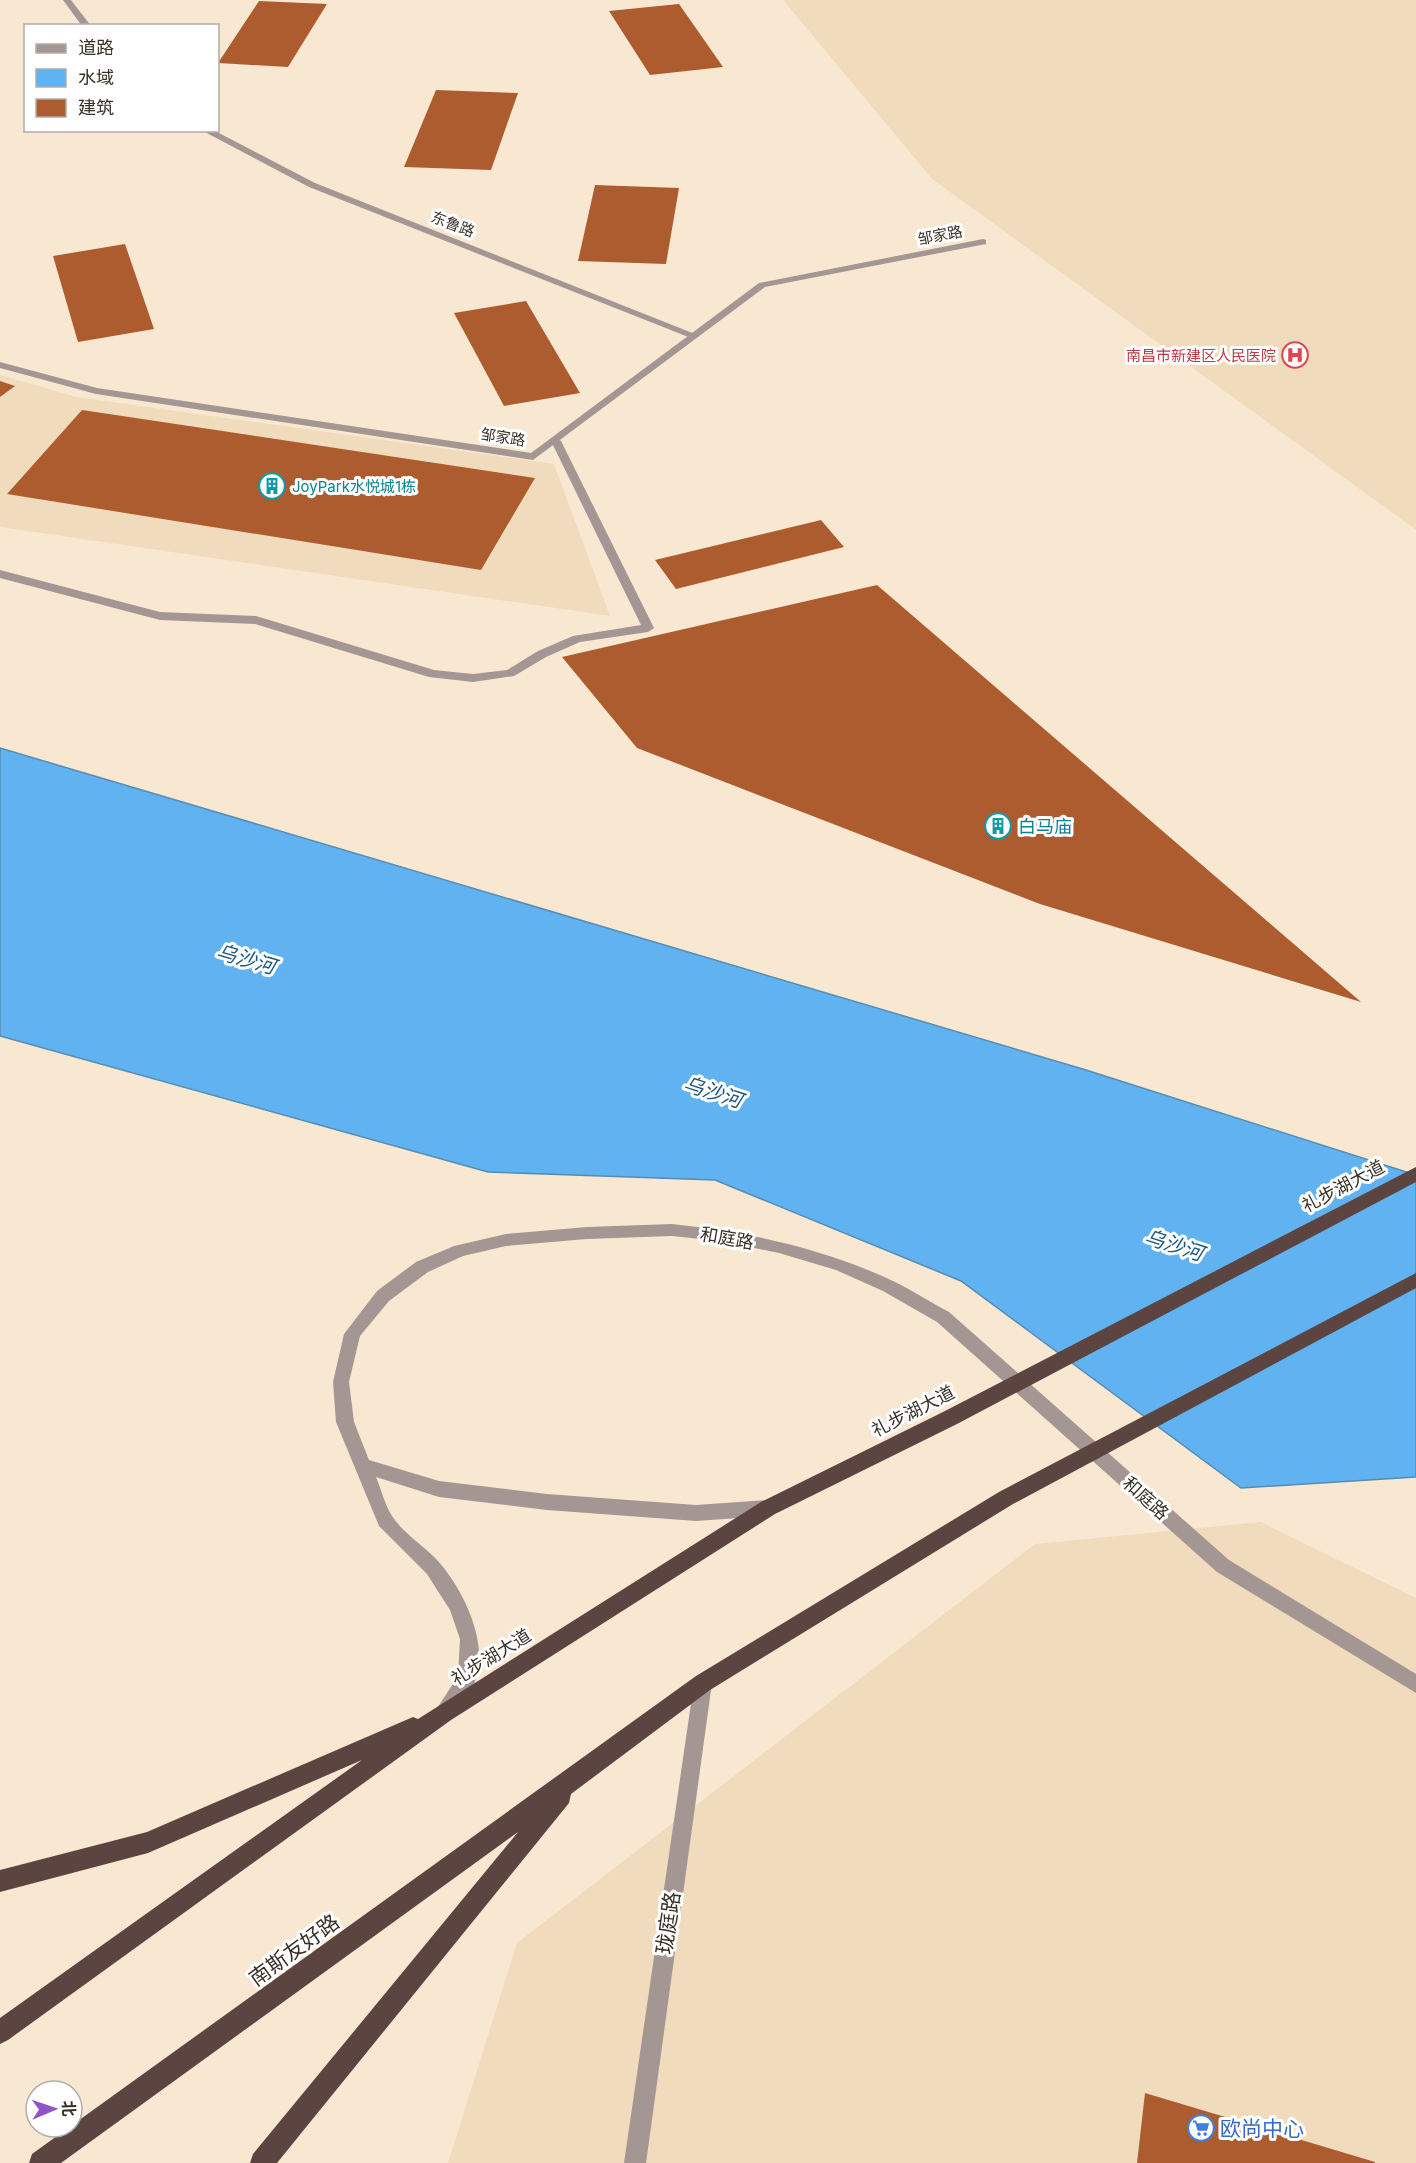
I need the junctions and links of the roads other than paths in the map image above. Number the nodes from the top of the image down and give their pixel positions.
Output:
1 (67, 0) edge
2 (85, 24) edge
3 (209, 132) edge
4 (983, 242) dead end
5 (695, 336) junction
6 (0, 365) edge
7 (556, 441) junction
8 (0, 574) edge
9 (1416, 1174) edge
10 (1416, 1280) edge
11 (363, 1466) junction
12 (768, 1508) junction
13 (703, 1683) junction
14 (1416, 1684) edge
15 (444, 1713) junction
16 (576, 1778) junction
17 (0, 1881) edge
18 (0, 2032) edge
19 (41, 2163) edge
20 (262, 2163) edge
21 (635, 2163) edge

1 - 2 street
3 - 5 street, 东鲁路
4 - 5 street, 邹家路
5 - 7 street, 邹家路
6 - 7 street, 邹家路
7 - 8 street
9 - 12 highway, 礼步湖大道
10 - 13 highway
11 - 12 street
11 - 14 street, 和庭路
11 - 15 street, 和庭路
12 - 15 highway, 礼步湖大道
13 - 16 highway
13 - 21 street, 珑庭路
15 - 17 highway
15 - 18 highway
16 - 19 highway, 南斯友好路
16 - 20 highway

